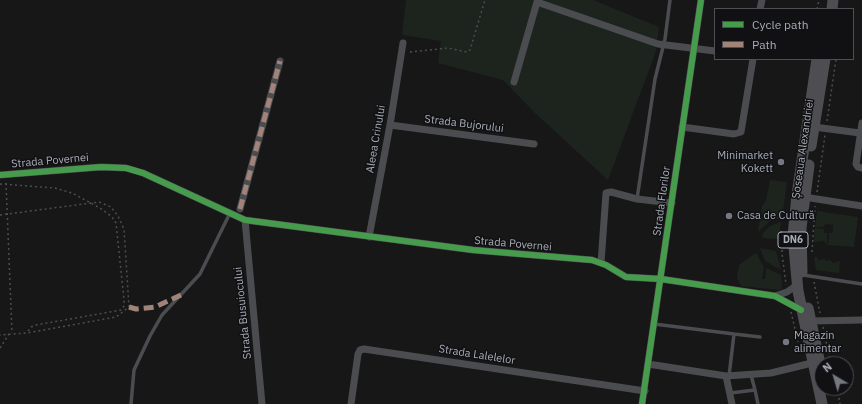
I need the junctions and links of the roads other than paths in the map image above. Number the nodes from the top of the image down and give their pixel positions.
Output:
1 (670, 0) edge
2 (701, 0) edge
3 (403, 43) dead end
4 (663, 45) junction
5 (693, 49) junction
6 (714, 51) edge
7 (754, 60) edge
8 (817, 60) edge
9 (825, 60) edge
10 (280, 61) dead end
11 (514, 82) dead end
12 (862, 123) edge
13 (390, 125) junction
14 (682, 127) junction
15 (814, 127) junction
16 (860, 132) junction
17 (534, 144) dead end
18 (862, 168) edge
19 (3, 175) edge
20 (804, 197) junction
21 (637, 199) junction
22 (672, 204) junction
23 (862, 206) edge
24 (240, 209) joint
25 (230, 213) junction
26 (238, 217) junction
27 (245, 220) junction
28 (369, 237) junction
29 (601, 263) junction
30 (808, 276) junction
31 (661, 279) junction
32 (862, 284) edge
33 (797, 286) junction
34 (775, 296) junction
35 (801, 310) junction
36 (862, 320) edge
37 (816, 321) junction
38 (654, 324) junction
39 (734, 334) junction
40 (760, 337) dead end
41 (820, 356) edge
42 (812, 362) junction
43 (648, 364) junction
44 (751, 375) junction
45 (727, 376) junction
46 (755, 390) junction
47 (644, 391) junction
48 (730, 393) junction
49 (131, 404) edge
50 (262, 404) edge
51 (351, 404) edge
52 (642, 404) edge
53 (732, 404) edge
54 (758, 404) edge
55 (822, 404) edge

1 - 4 lane
2 - 5 street, Strada Florilor
3 - 13 street, Aleea Crinului
4 - 5 street
4 - 11 street
4 - 21 lane
5 - 6 street
5 - 14 street, Strada Florilor
7 - 14 street
8 - 33 highway, Șoseaua Alexandriei / DN6
9 - 15 highway, Șoseaua Alexandriei / DN6
10 - 24 street
12 - 16 street
13 - 17 street, Strada Bujorului
13 - 28 street, Aleea Crinului
14 - 22 street, Strada Florilor
15 - 16 street, Șoseaua Alexandriei
15 - 20 highway, Șoseaua Alexandriei / DN6
16 - 18 street
19 - 25 street, Strada Povernei
20 - 23 street, Șoseaua Alexandriei
20 - 30 highway, Șoseaua Alexandriei / DN6
21 - 22 street
21 - 29 street
22 - 31 street, Strada Florilor
24 - 26 lane
25 - 26 street, Strada Povernei
25 - 49 lane
26 - 27 street, Strada Povernei
27 - 28 street, Strada Povernei
27 - 50 street, Strada Busuiocului
28 - 29 street, Strada Povernei
29 - 31 street, Strada Povernei
30 - 32 lane
30 - 37 highway, Șoseaua Alexandriei / DN6
31 - 34 street, Strada Povernei
31 - 38 street, Strada Florilor
33 - 34 street
33 - 35 highway, Șoseaua Alexandriei / DN6
34 - 35 street
35 - 42 highway, Șoseaua Alexandriei / DN6
36 - 37 street
37 - 41 highway, Șoseaua Alexandriei / DN6
38 - 39 lane
38 - 43 street, Strada Florilor
39 - 40 lane
39 - 45 lane
42 - 44 street
42 - 55 highway, Șoseaua Alexandriei / DN6
43 - 45 street
43 - 47 street, Strada Florilor
44 - 45 street
44 - 46 lane
45 - 48 street
46 - 48 lane
46 - 54 lane
47 - 51 street, Strada Lalelelor
47 - 52 street, Strada Florilor
48 - 53 street

